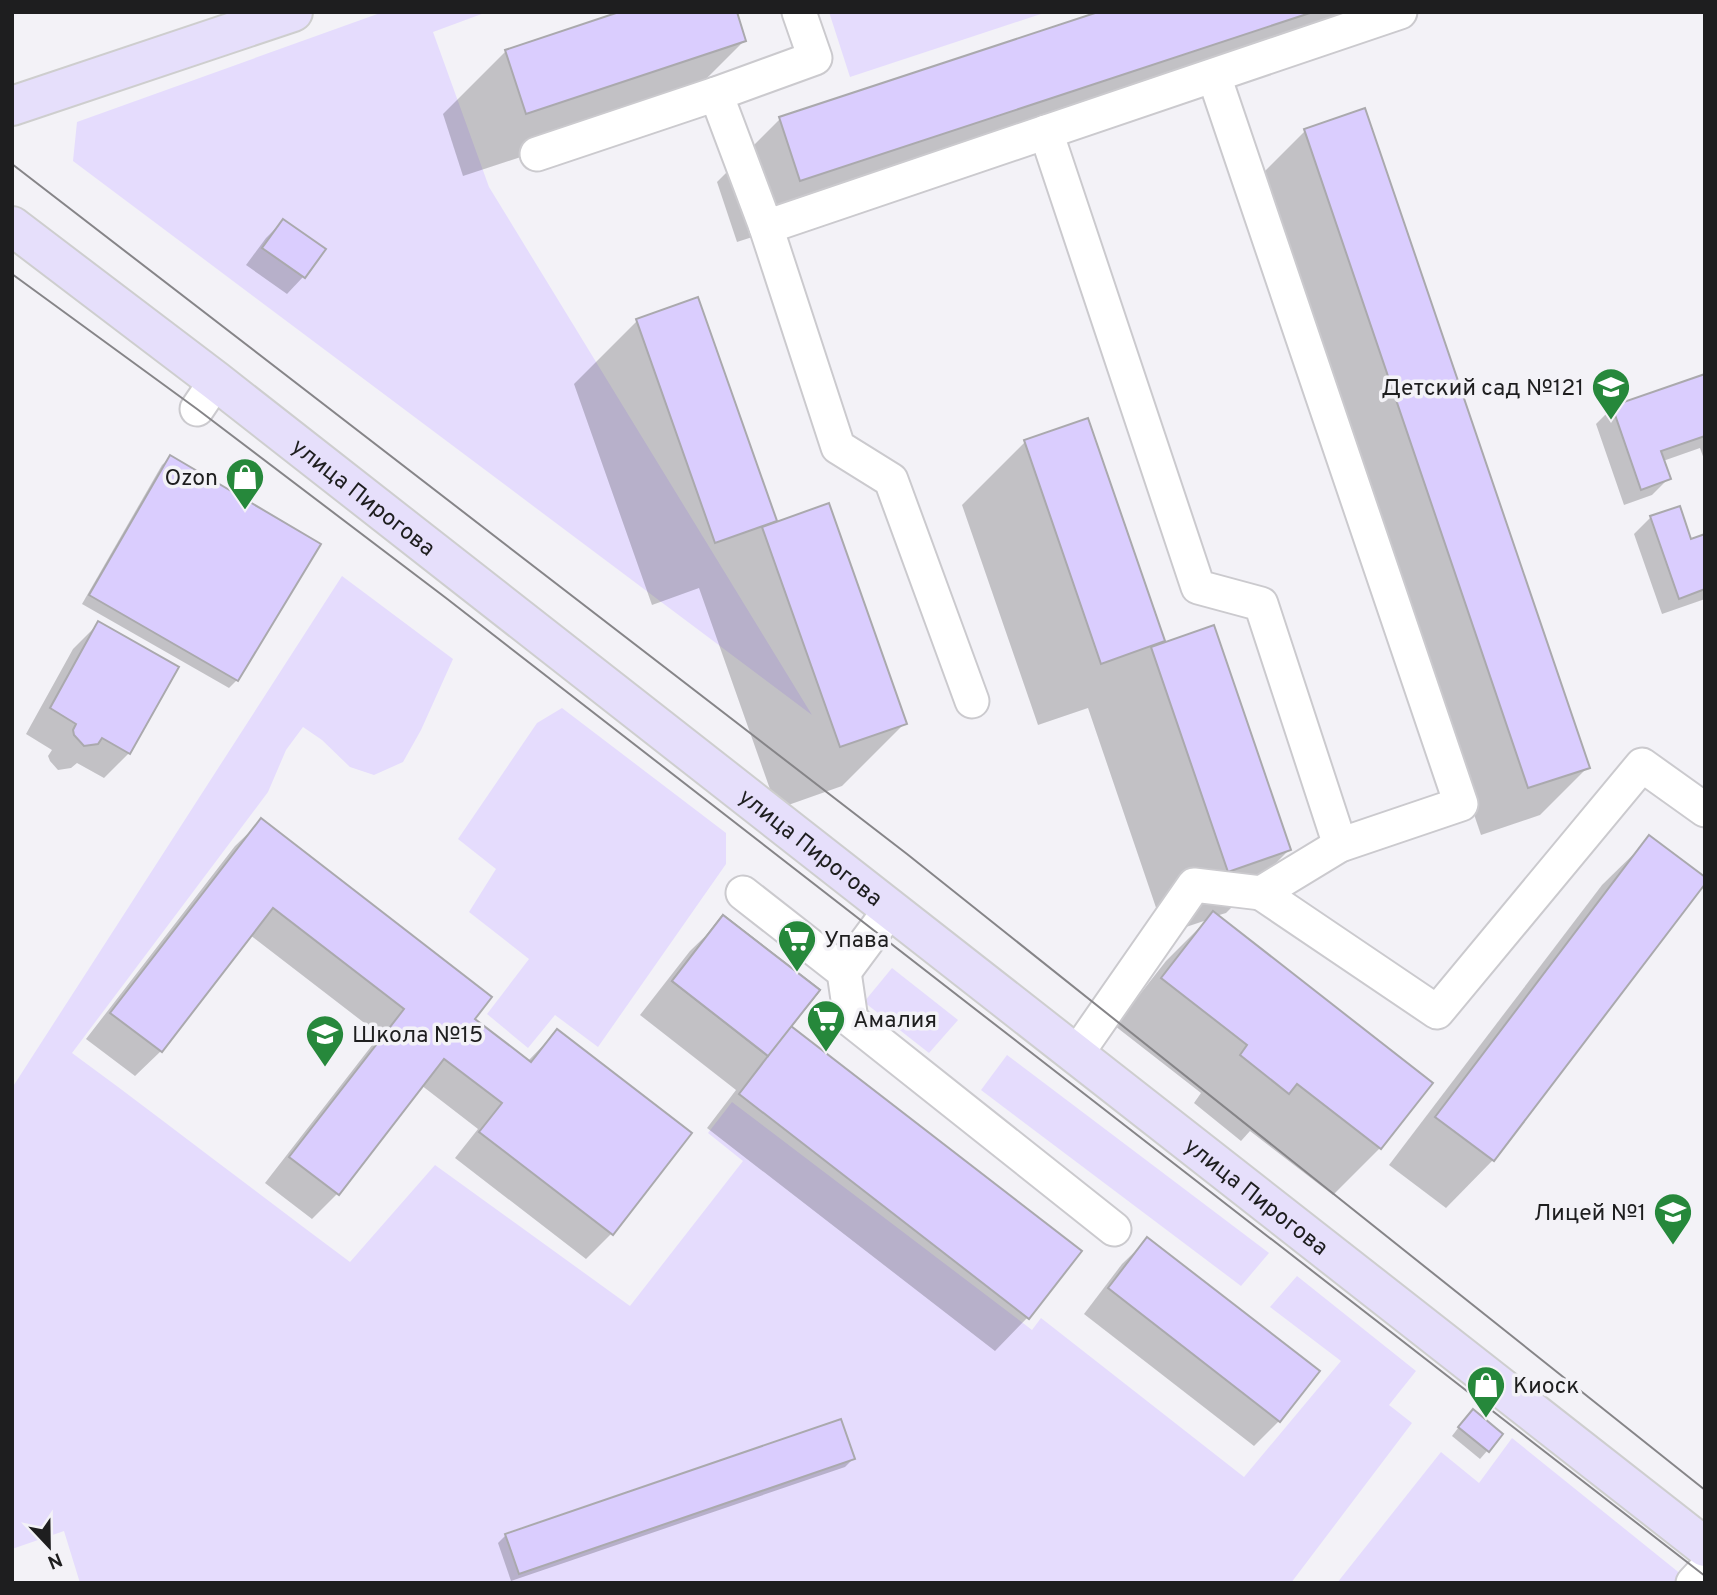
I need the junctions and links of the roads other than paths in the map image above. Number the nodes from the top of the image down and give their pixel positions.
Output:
1 (293, 12) edge
2 (799, 12) edge
3 (1400, 12) edge
4 (1214, 76) junction
5 (68, 87) junction
6 (716, 94) junction
7 (12, 106) edge
8 (12, 126) edge
9 (1046, 132) junction
10 (537, 154) dead end
11 (12, 226) edge
12 (766, 227) junction
13 (972, 701) dead end
14 (1705, 810) edge
15 (1340, 845) junction
16 (743, 893) dead end
17 (1261, 893) junction
18 (890, 910) junction
19 (844, 972) junction
20 (1075, 1056) junction
21 (1114, 1229) dead end
22 (1705, 1547) edge
23 (1705, 1570) edge
24 (1693, 1583) edge

1 - 5 main road
2 - 6 street
3 - 4 street
4 - 9 street
4 - 15 street
5 - 7 main road
5 - 8 street
6 - 10 street
6 - 12 street
9 - 12 street
9 - 15 street
11 - 18 main road, улица Пирогова
12 - 13 street
14 - 17 street
15 - 17 street
16 - 19 street
17 - 20 street
18 - 19 street
18 - 20 main road, улица Пирогова
19 - 21 street
20 - 22 main road, улица Пирогова
23 - 24 street

